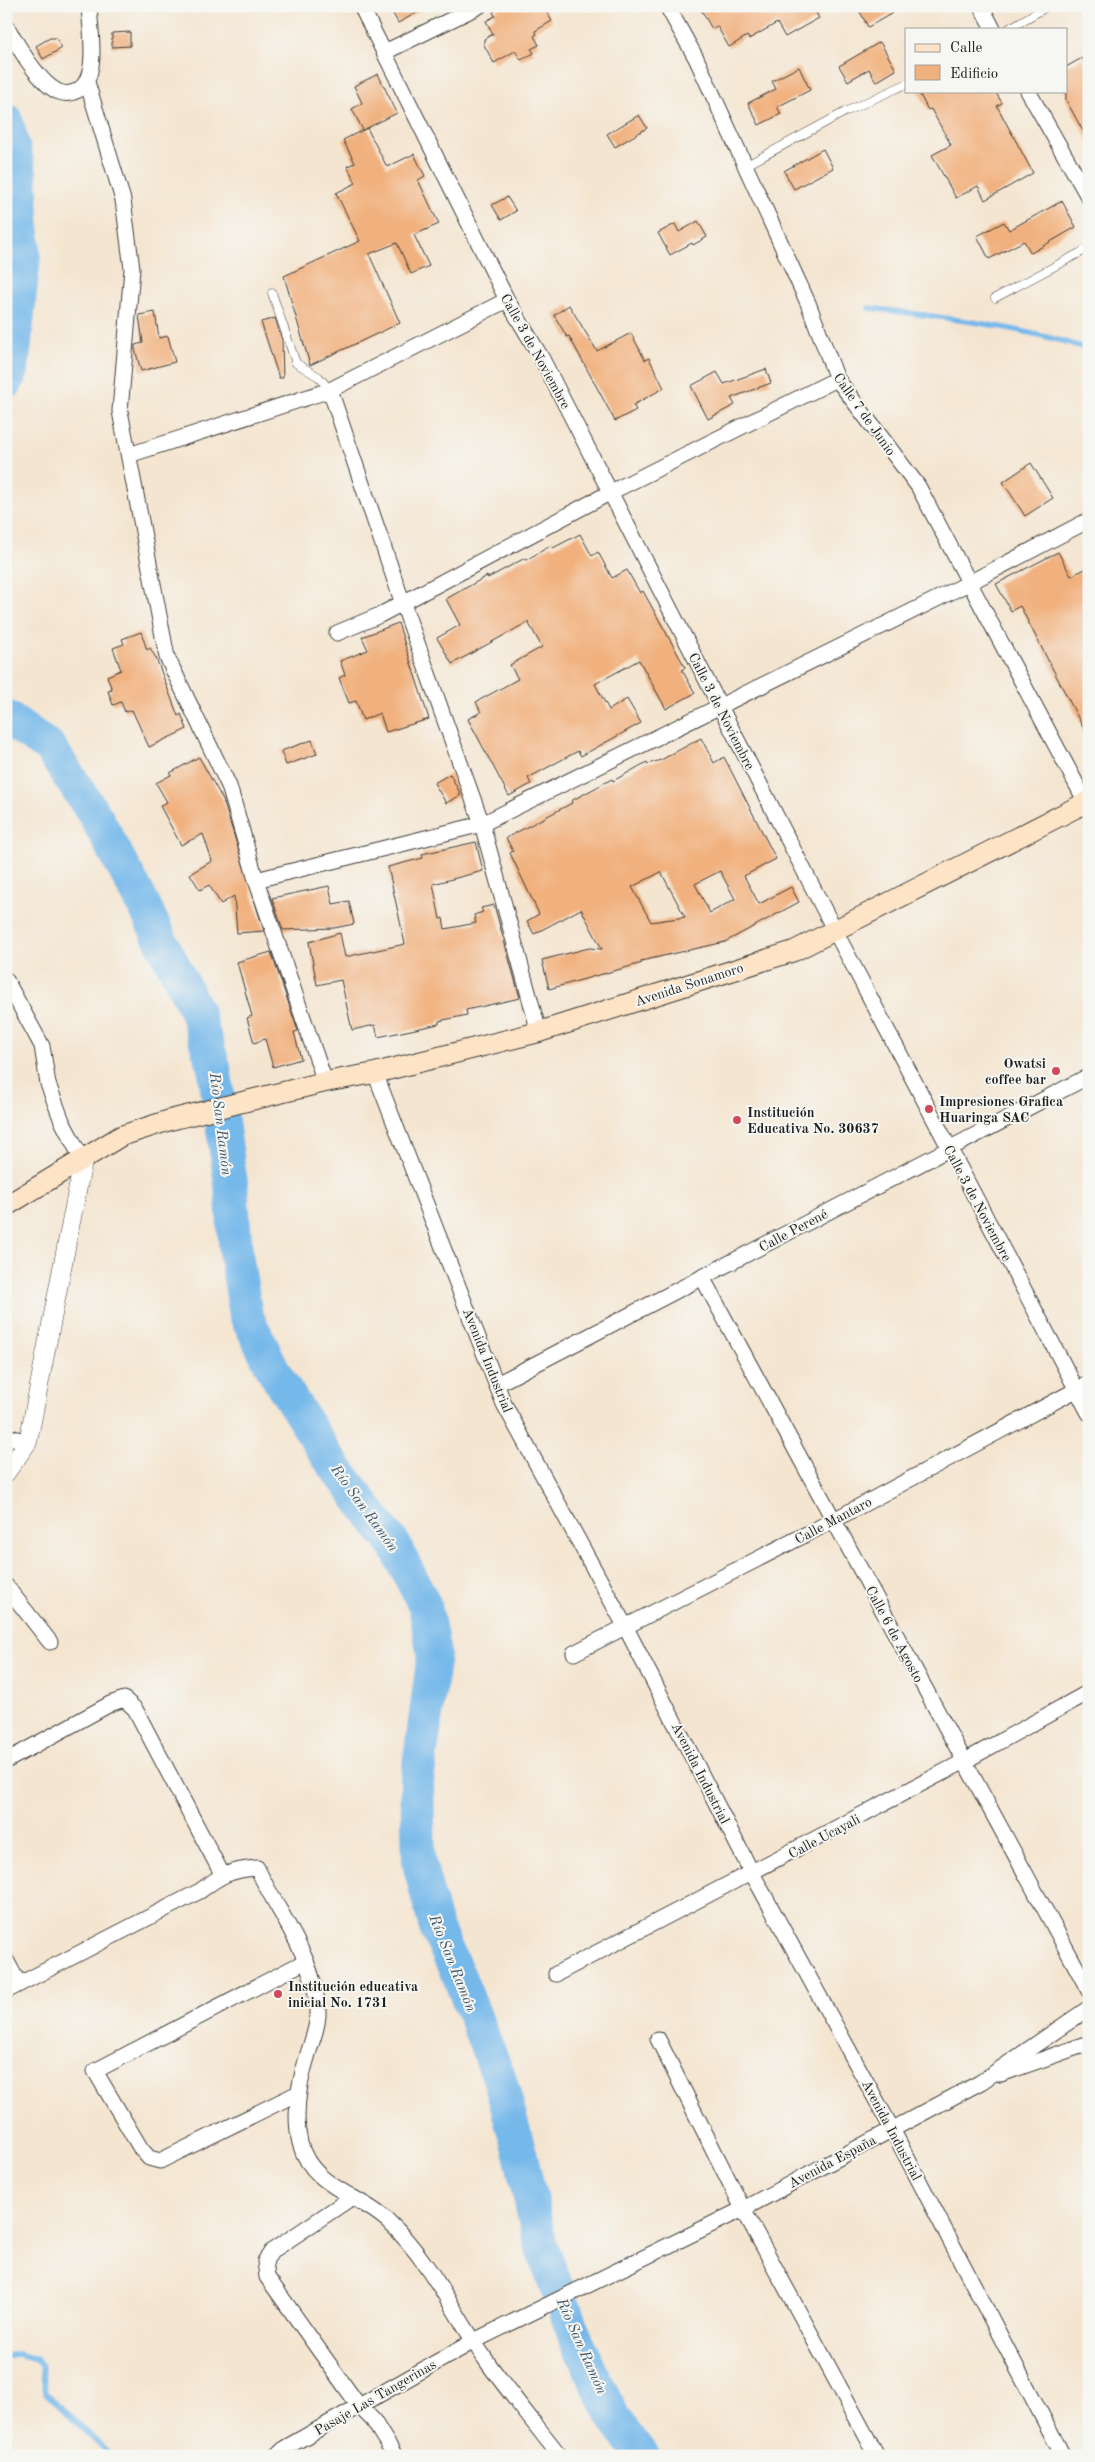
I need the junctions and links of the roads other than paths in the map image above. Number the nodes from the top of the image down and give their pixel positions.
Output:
1 (88, 6) edge
2 (361, 6) edge
3 (480, 6) edge
4 (667, 6) edge
5 (981, 6) edge
6 (1048, 6) edge
7 (6, 26) edge
8 (992, 28) edge
9 (1010, 28) edge
10 (385, 52) junction
11 (87, 82) junction
12 (905, 84) edge
13 (1029, 92) edge
14 (745, 166) junction
15 (1089, 198) edge
16 (1089, 248) edge
17 (272, 294) dead end
18 (995, 298) dead end
19 (506, 300) junction
20 (837, 379) junction
21 (330, 390) junction
22 (128, 455) junction
23 (610, 492) junction
24 (1089, 520) edge
25 (969, 583) junction
26 (402, 601) junction
27 (337, 633) dead end
28 (721, 707) junction
29 (1088, 804) edge
30 (482, 824) junction
31 (256, 880) junction
32 (835, 931) junction
33 (6, 980) edge
34 (539, 1032) junction
35 (375, 1073) junction
36 (1089, 1076) edge
37 (325, 1082) junction
38 (949, 1148) junction
39 (83, 1161) junction
40 (6, 1206) edge
41 (702, 1277) junction
42 (497, 1384) junction
43 (1082, 1386) edge
44 (1089, 1413) edge
45 (6, 1436) edge
46 (28, 1442) junction
47 (6, 1473) edge
48 (834, 1520) junction
49 (6, 1586) edge
50 (625, 1626) junction
51 (50, 1642) dead end
52 (574, 1653) dead end
53 (1089, 1692) edge
54 (6, 1761) edge
55 (963, 1762) junction
56 (752, 1873) junction
57 (222, 1874) junction
58 (6, 1960) edge
59 (306, 1962) junction
60 (556, 1974) dead end
61 (13, 1988) edge
62 (1089, 1991) edge
63 (1089, 2008) edge
64 (658, 2039) dead end
65 (1089, 2043) edge
66 (981, 2082) junction
67 (298, 2094) junction
68 (892, 2128) junction
69 (352, 2198) junction
70 (742, 2209) junction
71 (593, 2284) joint
72 (474, 2341) junction
73 (359, 2406) junction
74 (277, 2456) edge
75 (395, 2456) edge
76 (560, 2456) edge
77 (877, 2456) edge
78 (1064, 2456) edge

1 - 11 street
2 - 10 street, Calle 3 de Noviembre
3 - 10 street
4 - 14 street, Calle 7 de Junio
5 - 8 street
6 - 9 lane
7 - 11 street
10 - 19 street, Calle 3 de Noviembre
11 - 22 street
12 - 14 lane
13 - 15 street
14 - 20 street, Calle 7 de Junio
16 - 18 lane
17 - 21 lane
19 - 21 street
19 - 23 street, Calle 3 de Noviembre
20 - 23 street
20 - 25 street, Calle 7 de Junio
21 - 22 street
21 - 26 street
22 - 31 street
23 - 26 street
23 - 28 street, Calle 3 de Noviembre
24 - 25 street
25 - 28 street
25 - 29 street, Calle 7 de Junio
26 - 27 street
26 - 30 street
28 - 30 street
28 - 32 street, Calle 3 de Noviembre
29 - 32 main road, Avenida Sonamoro
30 - 31 street
30 - 34 street
31 - 37 street
32 - 34 main road, Avenida Sonamoro
32 - 38 street, Calle 3 de Noviembre
33 - 39 street
34 - 35 main road, Avenida Sonamoro
35 - 37 main road, Avenida Sonamoro
35 - 42 street, Avenida Industrial
36 - 38 street, Calle Perené
37 - 39 main road, Avenida Sonamoro
38 - 41 street, Calle Perené
38 - 43 street, Calle 3 de Noviembre
39 - 40 main road, Avenida Sonamoro
39 - 46 street
41 - 42 street, Calle Perené
41 - 48 street, Calle 6 de Agosto
42 - 50 street, Avenida Industrial
43 - 44 street, Calle 3 de Noviembre
43 - 48 street, Calle Mantaro
45 - 46 street
46 - 47 street
48 - 50 street, Calle Mantaro
48 - 55 street, Calle 6 de Agosto
49 - 51 street
50 - 52 street, Calle Mantaro
50 - 56 street, Avenida Industrial
53 - 55 street, Calle Ucayali
54 - 57 street
55 - 56 street, Calle Ucayali
55 - 62 street, Calle 6 de Agosto
56 - 60 street, Calle Ucayali
56 - 68 street, Avenida Industrial
57 - 59 street
57 - 61 street
58 - 61 street
59 - 67 street
59 - 67 street
63 - 66 street, Avenida España
64 - 70 street
65 - 66 street
66 - 68 street, Avenida España
67 - 69 street
68 - 70 street, Avenida España
68 - 78 street, Avenida Industrial
69 - 72 street
69 - 73 street
70 - 71 street, Avenida España
70 - 77 street
71 - 72 street, Pasaje Las Tangerinas
72 - 73 street, Pasaje Las Tangerinas
72 - 76 street
73 - 74 street, Pasaje Las Tangerinas
73 - 75 street

